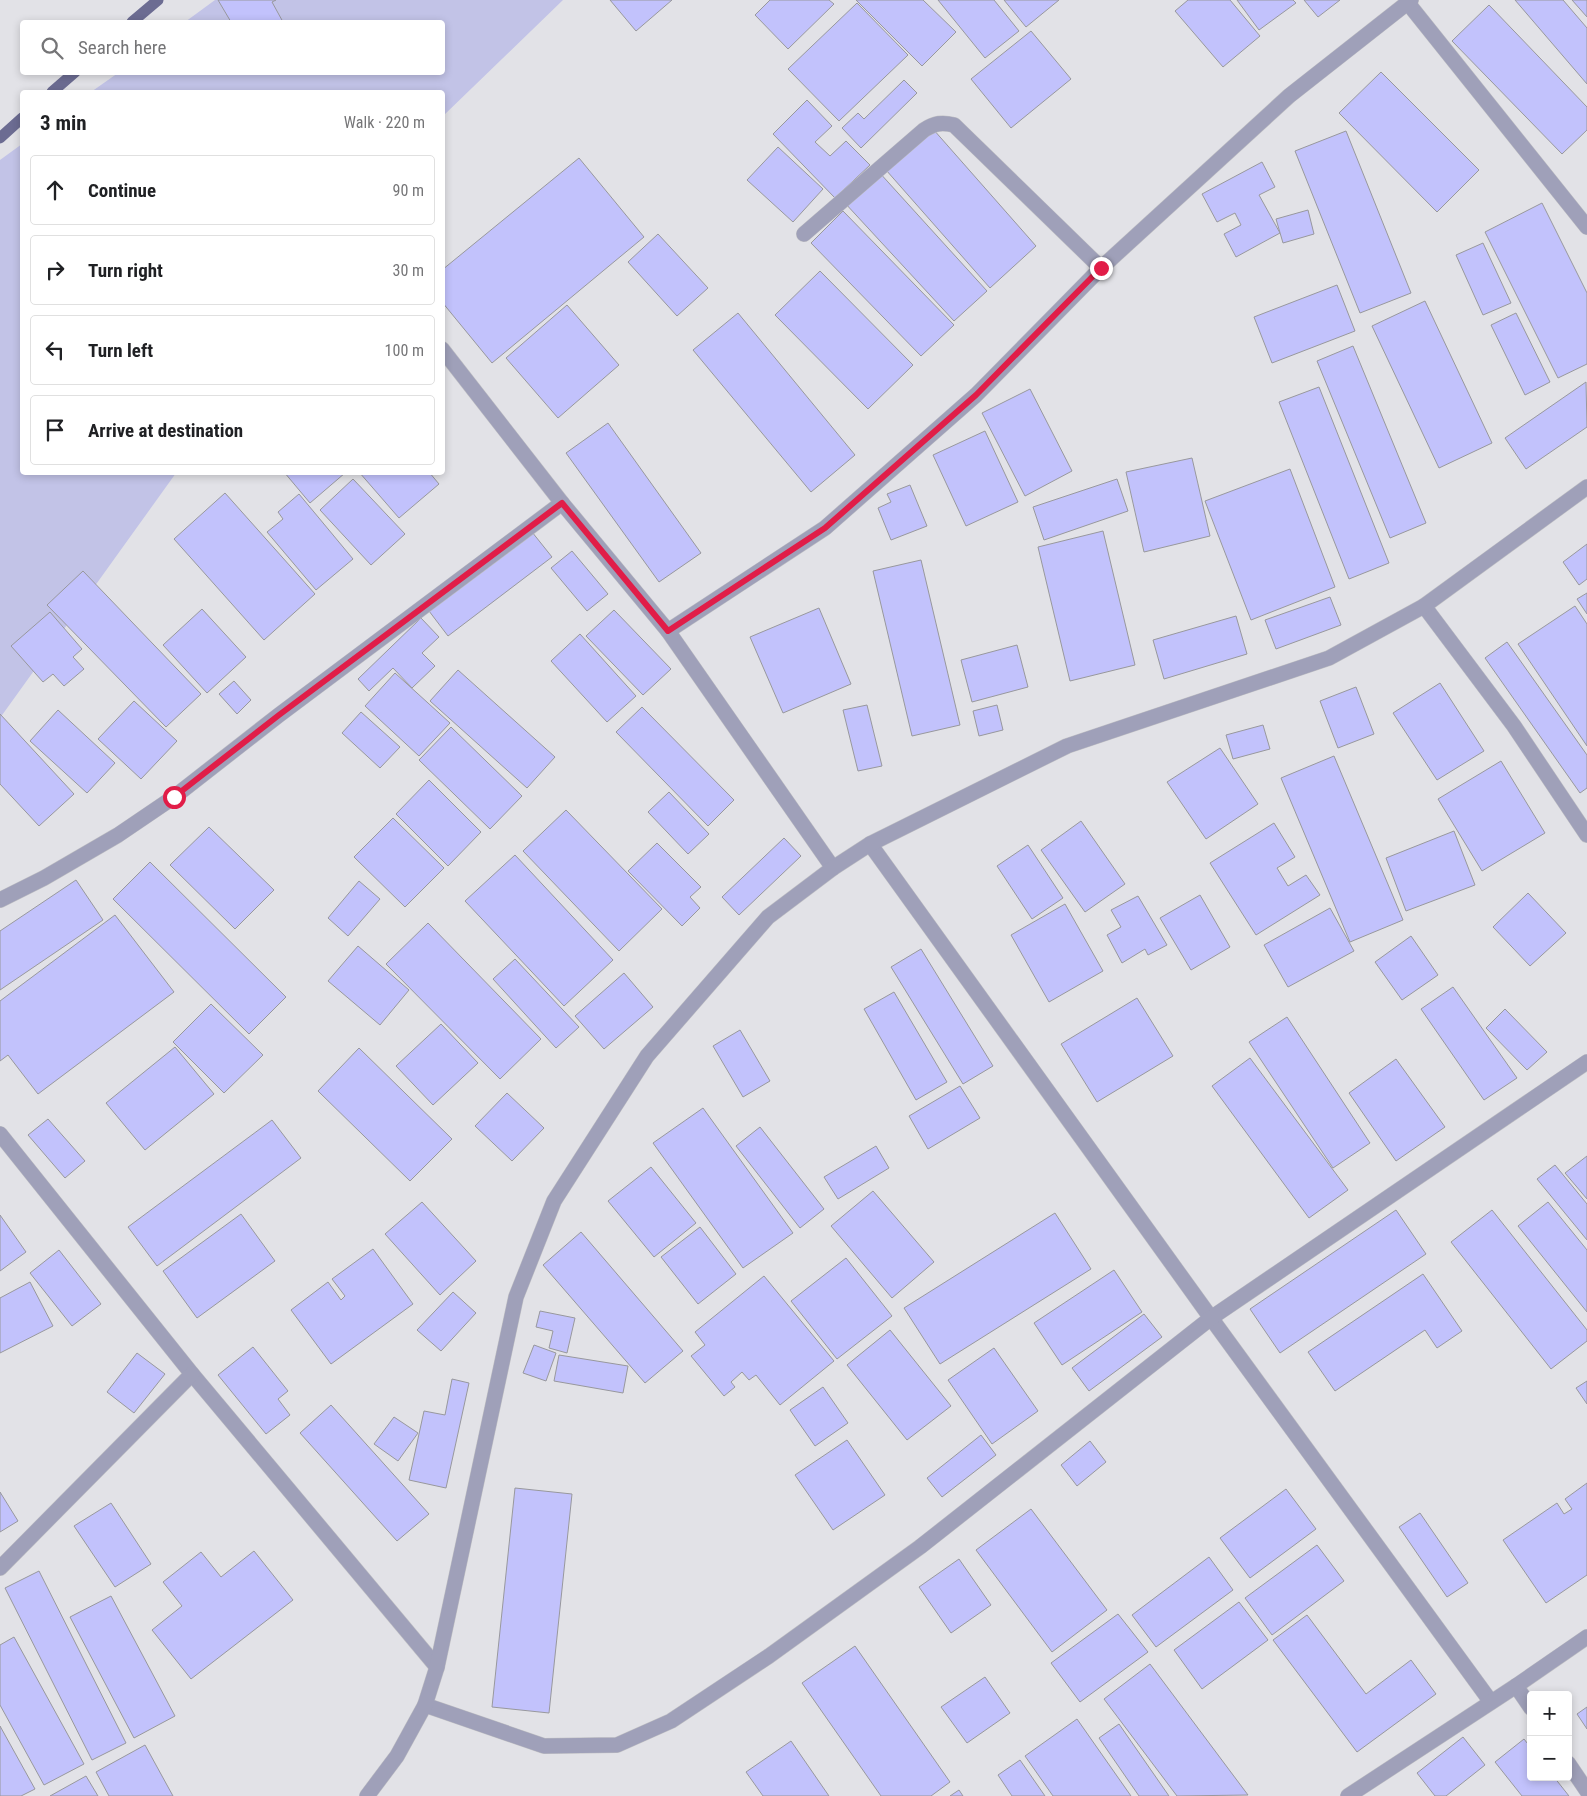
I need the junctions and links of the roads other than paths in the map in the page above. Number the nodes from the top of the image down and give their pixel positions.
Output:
1 (1409, 1) edge
2 (1587, 227) edge
3 (804, 234) dead end
4 (1101, 268) junction
5 (445, 352) edge
6 (1587, 487) edge
7 (562, 503) junction
8 (1424, 606) junction
9 (668, 631) junction
10 (1587, 835) edge
11 (870, 844) junction
12 (833, 868) junction
13 (0, 900) edge
14 (1587, 1062) edge
15 (0, 1134) edge
16 (1211, 1318) junction
17 (192, 1374) junction
18 (0, 1568) edge
19 (1587, 1637) edge
20 (437, 1667) junction
21 (1516, 1686) junction
22 (1491, 1702) junction
23 (1527, 1702) edge
24 (425, 1705) junction
25 (1572, 1769) edge
26 (1587, 1790) edge
27 (367, 1796) edge
28 (1348, 1796) edge

1 - 2 street
1 - 4 street
3 - 4 street
4 - 9 street
5 - 7 street
6 - 8 street
7 - 9 street
7 - 13 street
8 - 10 street
8 - 11 street
9 - 12 street
11 - 12 street
11 - 16 street
12 - 20 street
14 - 16 street
15 - 17 street
16 - 22 street
16 - 24 street
17 - 18 street
17 - 20 street
19 - 21 street
20 - 24 street
21 - 22 street
21 - 23 street
22 - 28 street
24 - 27 street
25 - 26 street

